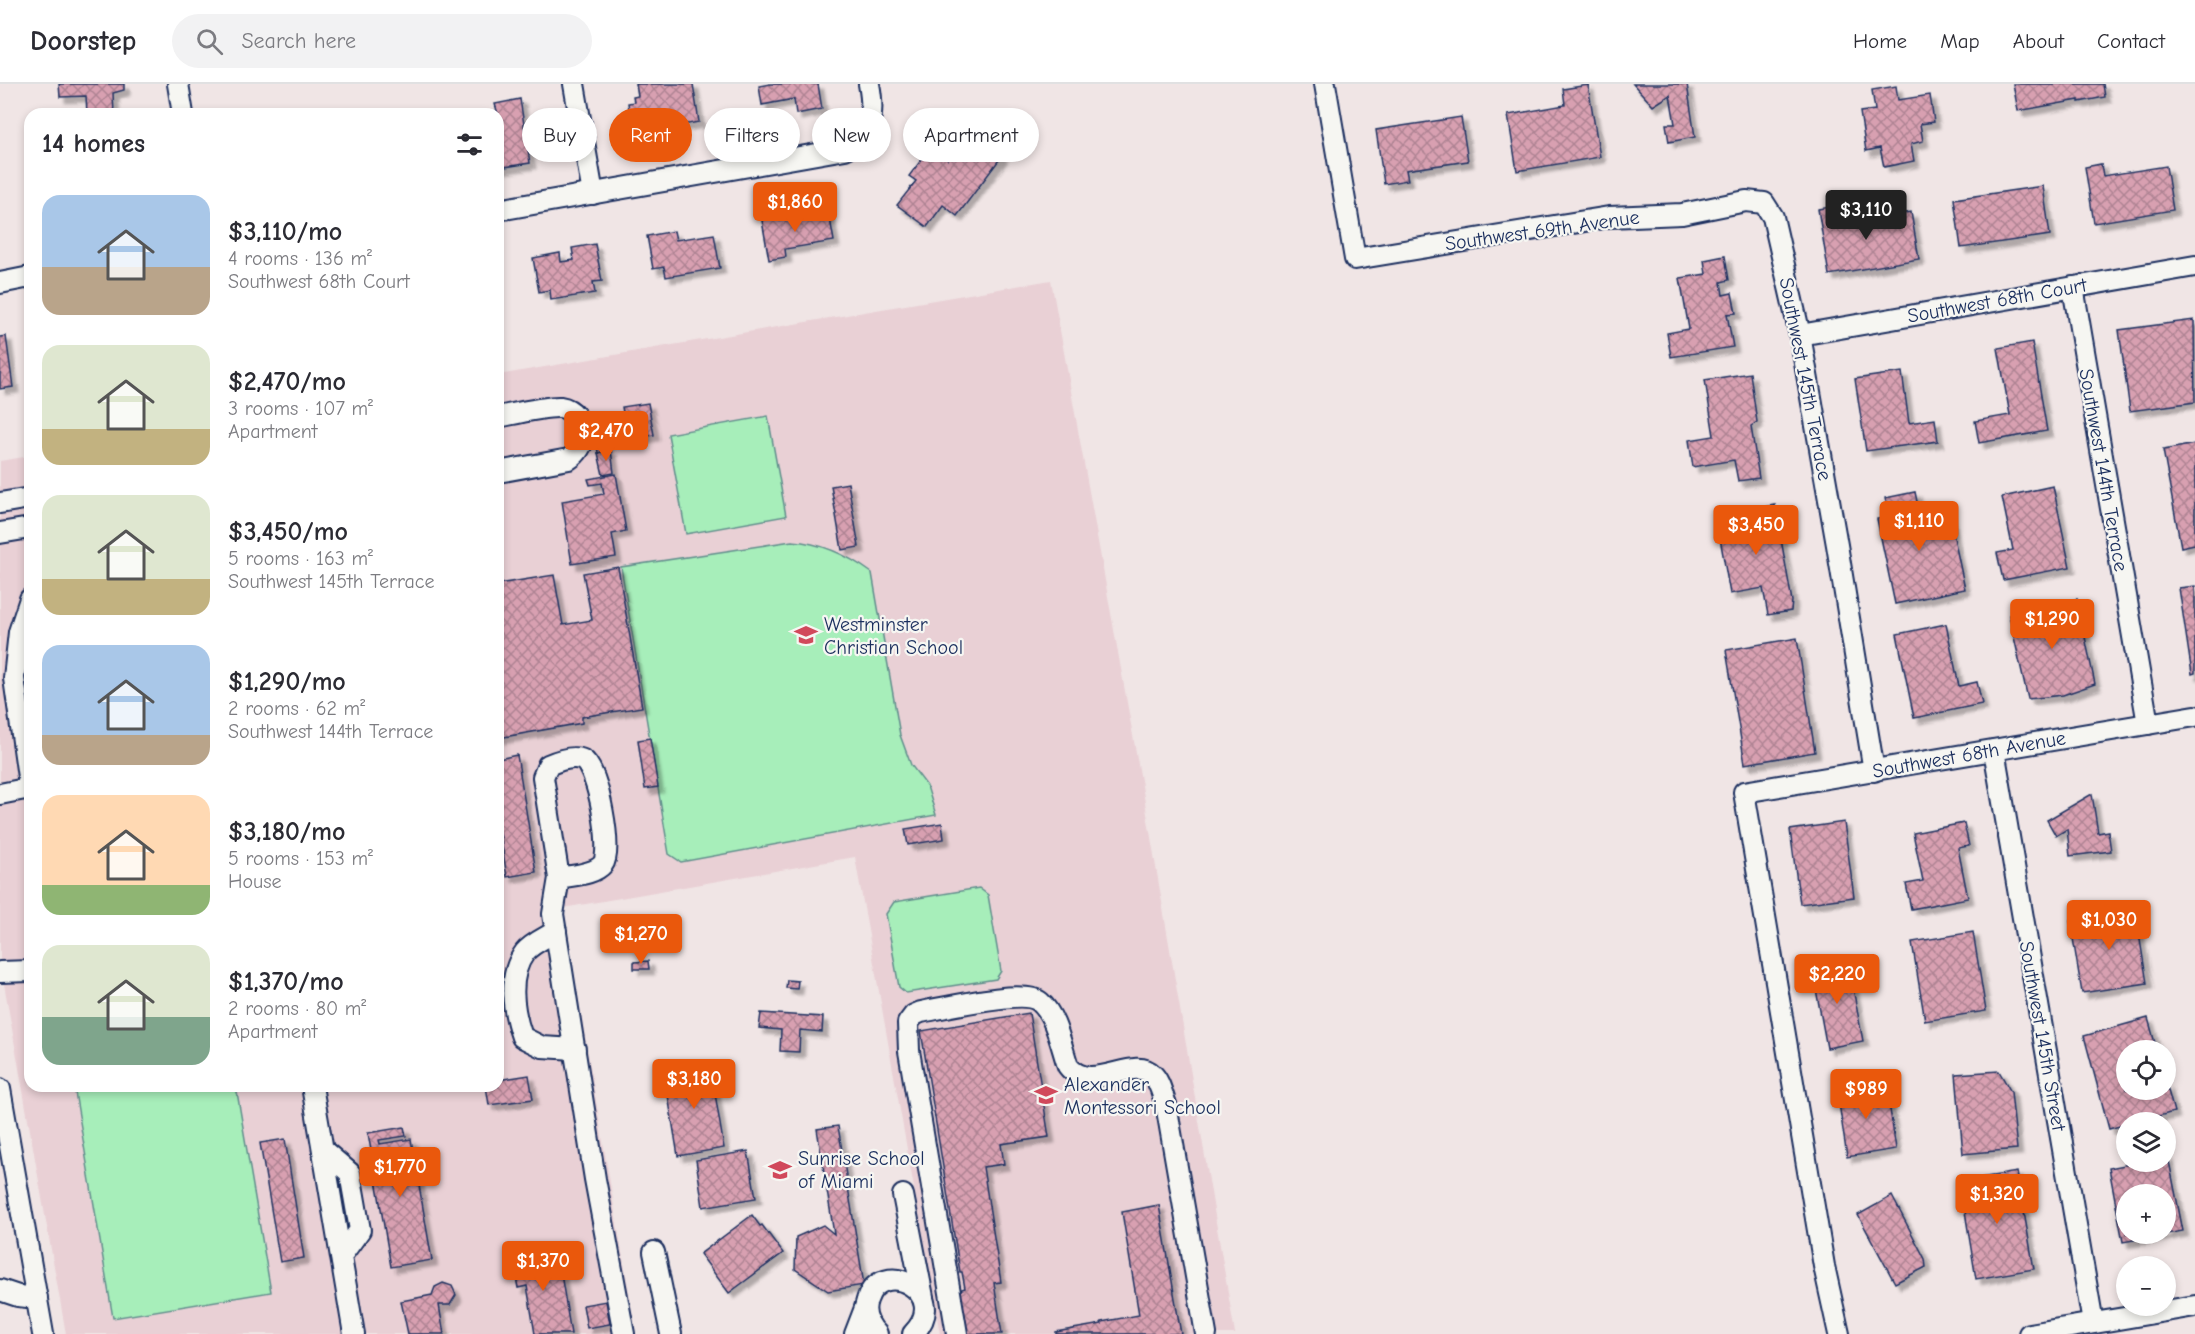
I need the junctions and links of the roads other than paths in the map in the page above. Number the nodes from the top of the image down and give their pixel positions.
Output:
1 (178, 84) edge
2 (574, 84) edge
3 (869, 84) edge
4 (1325, 84) edge
5 (182, 108) edge
6 (593, 194) junction
7 (1764, 203) joint
8 (504, 209) edge
9 (2195, 266) edge
10 (24, 278) edge
11 (0, 283) edge
12 (2073, 287) junction
13 (1800, 335) junction
14 (504, 416) edge
15 (504, 471) edge
16 (24, 499) edge
17 (0, 503) edge
18 (24, 529) edge
19 (0, 533) edge
20 (24, 617) edge
21 (2195, 716) edge
22 (16, 722) edge
23 (2148, 724) junction
24 (1994, 750) junction
25 (24, 760) edge
26 (1874, 771) junction
27 (24, 790) edge
28 (0, 794) edge
29 (559, 878) junction
30 (556, 931) junction
31 (24, 971) edge
32 (0, 972) edge
33 (575, 1049) junction
34 (0, 1089) edge
35 (313, 1092) edge
36 (903, 1195) dead end
37 (913, 1246) junction
38 (654, 1252) dead end
39 (891, 1280) junction
40 (0, 1290) edge
41 (36, 1298) junction
42 (923, 1299) junction
43 (2195, 1306) edge
44 (865, 1308) junction
45 (2093, 1323) junction
46 (43, 1334) edge
47 (354, 1334) edge
48 (624, 1334) edge
49 (671, 1334) edge
50 (855, 1334) edge
51 (877, 1334) edge
52 (913, 1334) edge
53 (957, 1334) edge
54 (1206, 1334) edge
55 (1839, 1334) edge
56 (2029, 1334) edge

1 - 5 street
2 - 6 street
3 - 6 street
4 - 7 street, Southwest 69th Avenue
6 - 8 street
7 - 13 street, Southwest 145th Terrace
9 - 12 street, Southwest 68th Court
10 - 11 street
12 - 13 street, Southwest 68th Court
12 - 23 street, Southwest 144th Terrace
13 - 26 street, Southwest 145th Terrace
14 - 15 street
16 - 17 street
18 - 19 street
20 - 22 street
21 - 23 street, Southwest 68th Avenue
22 - 25 street
23 - 24 street, Southwest 68th Avenue
24 - 26 street, Southwest 68th Avenue
24 - 45 street, Southwest 145th Street
26 - 55 street, Southwest 68th Avenue
27 - 28 street
29 - 29 street
29 - 30 street
30 - 33 street
30 - 33 street
31 - 32 street
33 - 48 street
34 - 41 street
35 - 47 street
36 - 37 street
37 - 39 street
37 - 42 street
38 - 49 street
39 - 42 street
39 - 44 street
40 - 41 street
41 - 46 street
42 - 52 street
43 - 45 street
44 - 50 street
44 - 51 street
45 - 56 street
53 - 54 street

